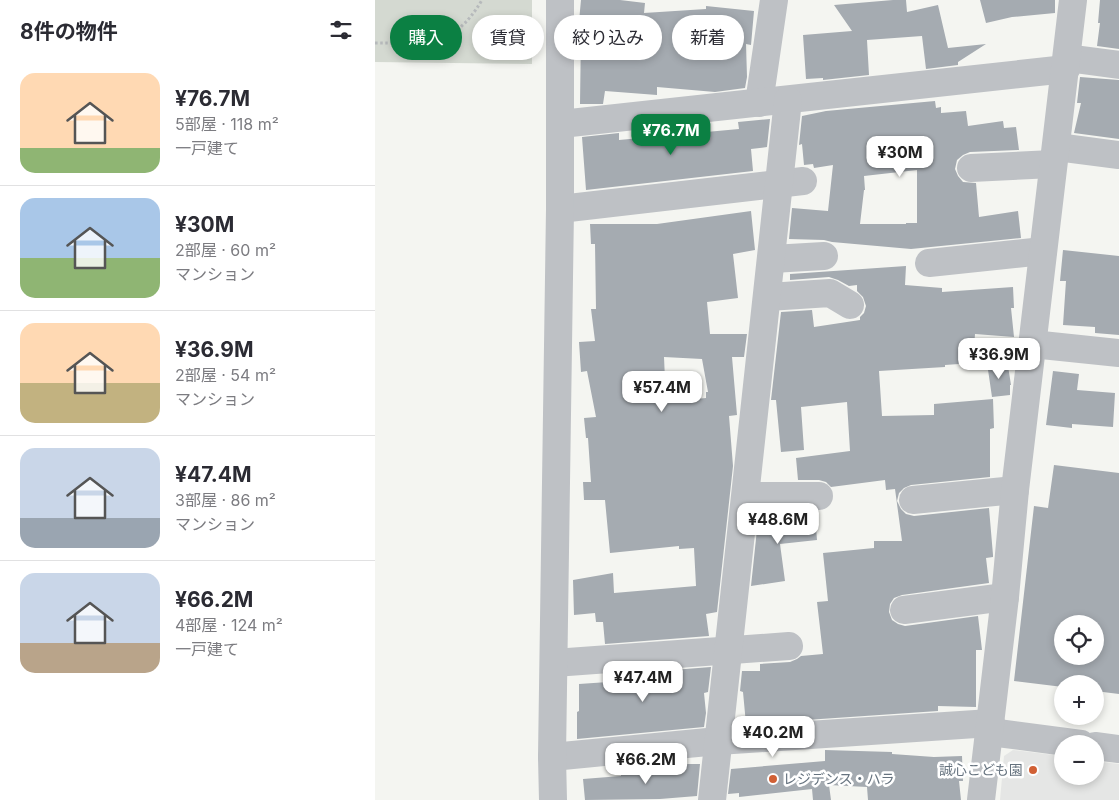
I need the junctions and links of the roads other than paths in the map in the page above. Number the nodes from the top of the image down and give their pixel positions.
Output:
1 (560, 0) edge
2 (774, 0) edge
3 (1073, 0) edge
4 (1066, 64) junction
5 (1119, 65) edge
6 (788, 100) junction
7 (759, 103) junction
8 (561, 124) junction
9 (1119, 154) edge
10 (1055, 155) junction
11 (971, 168) dead end
12 (792, 182) junction
13 (560, 209) junction
14 (1043, 251) junction
15 (825, 256) dead end
16 (772, 258) junction
17 (929, 264) dead end
18 (768, 297) junction
19 (850, 306) dead end
20 (1032, 344) junction
21 (1119, 353) edge
22 (1015, 490) junction
23 (746, 496) junction
24 (819, 496) dead end
25 (913, 500) dead end
26 (1005, 597) junction
27 (904, 610) dead end
28 (789, 646) dead end
29 (729, 650) junction
30 (554, 663) junction
31 (990, 727) junction
32 (1054, 739) edge
33 (718, 741) junction
34 (1104, 747) edge
35 (1119, 749) edge
36 (552, 757) junction
37 (553, 800) edge
38 (712, 800) edge
39 (981, 800) edge

1 - 8 street
2 - 7 street
3 - 4 street
4 - 5 street
4 - 6 street
4 - 10 street
6 - 7 street
6 - 12 street
7 - 8 street
8 - 13 street
9 - 10 street
10 - 11 street
10 - 14 street
12 - 13 street
12 - 16 street
13 - 30 street
14 - 17 street
14 - 20 street
15 - 16 street
16 - 18 street
18 - 19 street
18 - 23 street
20 - 21 street
20 - 22 street
22 - 25 street
22 - 26 street
23 - 24 street
23 - 29 street
26 - 27 street
26 - 31 street
28 - 29 street
29 - 30 street
29 - 33 street
30 - 36 street
31 - 32 street
31 - 33 street
31 - 39 street
33 - 36 street
33 - 38 street
34 - 35 street
36 - 37 street

